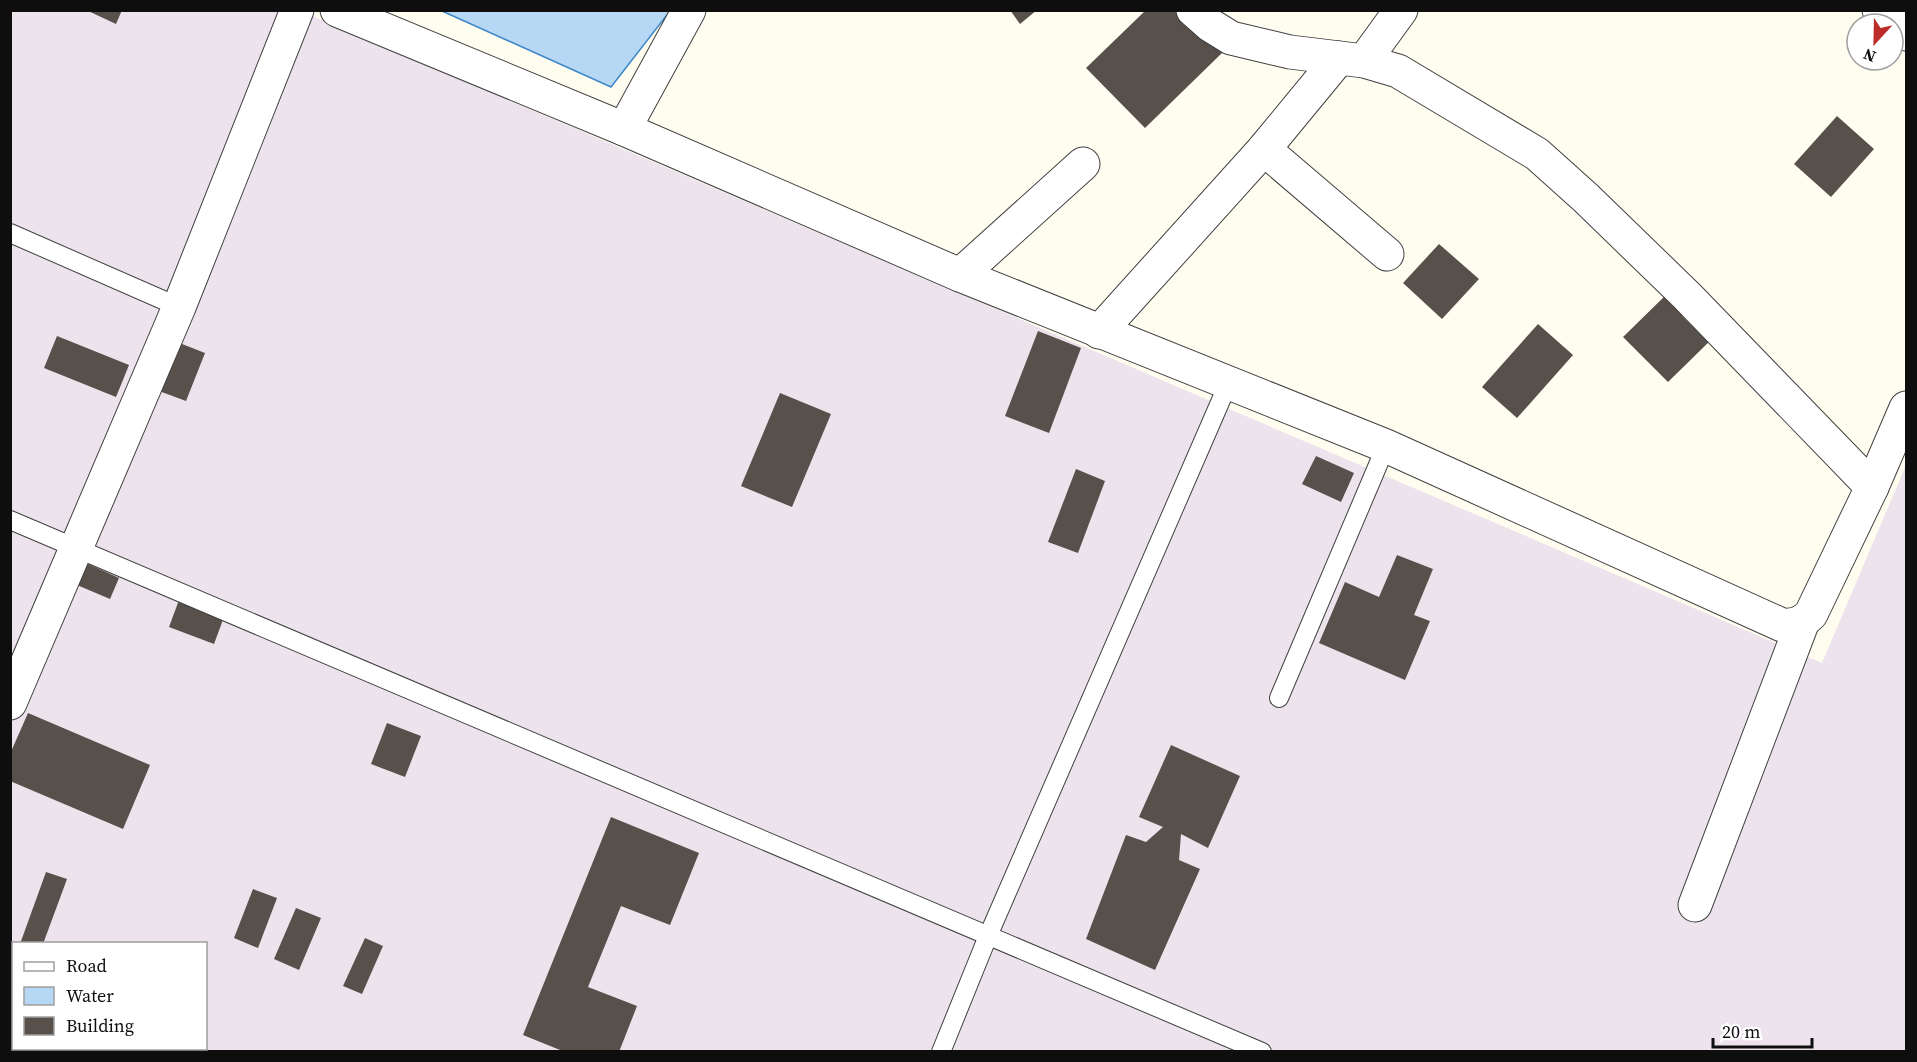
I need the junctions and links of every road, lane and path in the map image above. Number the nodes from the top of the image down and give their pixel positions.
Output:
1 (297, 10) edge
2 (337, 10) edge
3 (688, 10) edge
4 (1193, 10) edge
5 (1401, 10) edge
6 (1879, 10) edge
7 (1906, 34) edge
8 (1352, 60) junction
9 (624, 129) junction
10 (1264, 149) junction
11 (1083, 164) dead end
12 (10, 233) edge
13 (1387, 254) dead end
14 (960, 276) junction
15 (179, 307) junction
16 (1099, 332) junction
17 (1228, 384) junction
18 (1906, 408) edge
19 (1386, 446) junction
20 (1872, 487) junction
21 (10, 520) edge
22 (76, 547) junction
23 (1803, 621) junction
24 (1279, 698) dead end
25 (10, 702) edge
26 (1695, 905) dead end
27 (988, 936) junction
28 (941, 1052) edge
29 (1262, 1052) edge

1 - 15 street
2 - 9 street
3 - 9 street
4 - 8 street
5 - 8 street
6 - 7 street
8 - 10 street
8 - 20 street
9 - 14 street
10 - 13 street
10 - 16 street
11 - 14 street
12 - 15 lane
14 - 16 street
15 - 22 street
16 - 17 street
17 - 19 street
17 - 27 lane
18 - 20 street
19 - 23 street
19 - 24 lane
20 - 23 street
21 - 22 lane
22 - 25 street
22 - 27 lane
23 - 26 street
27 - 28 lane
27 - 29 lane

